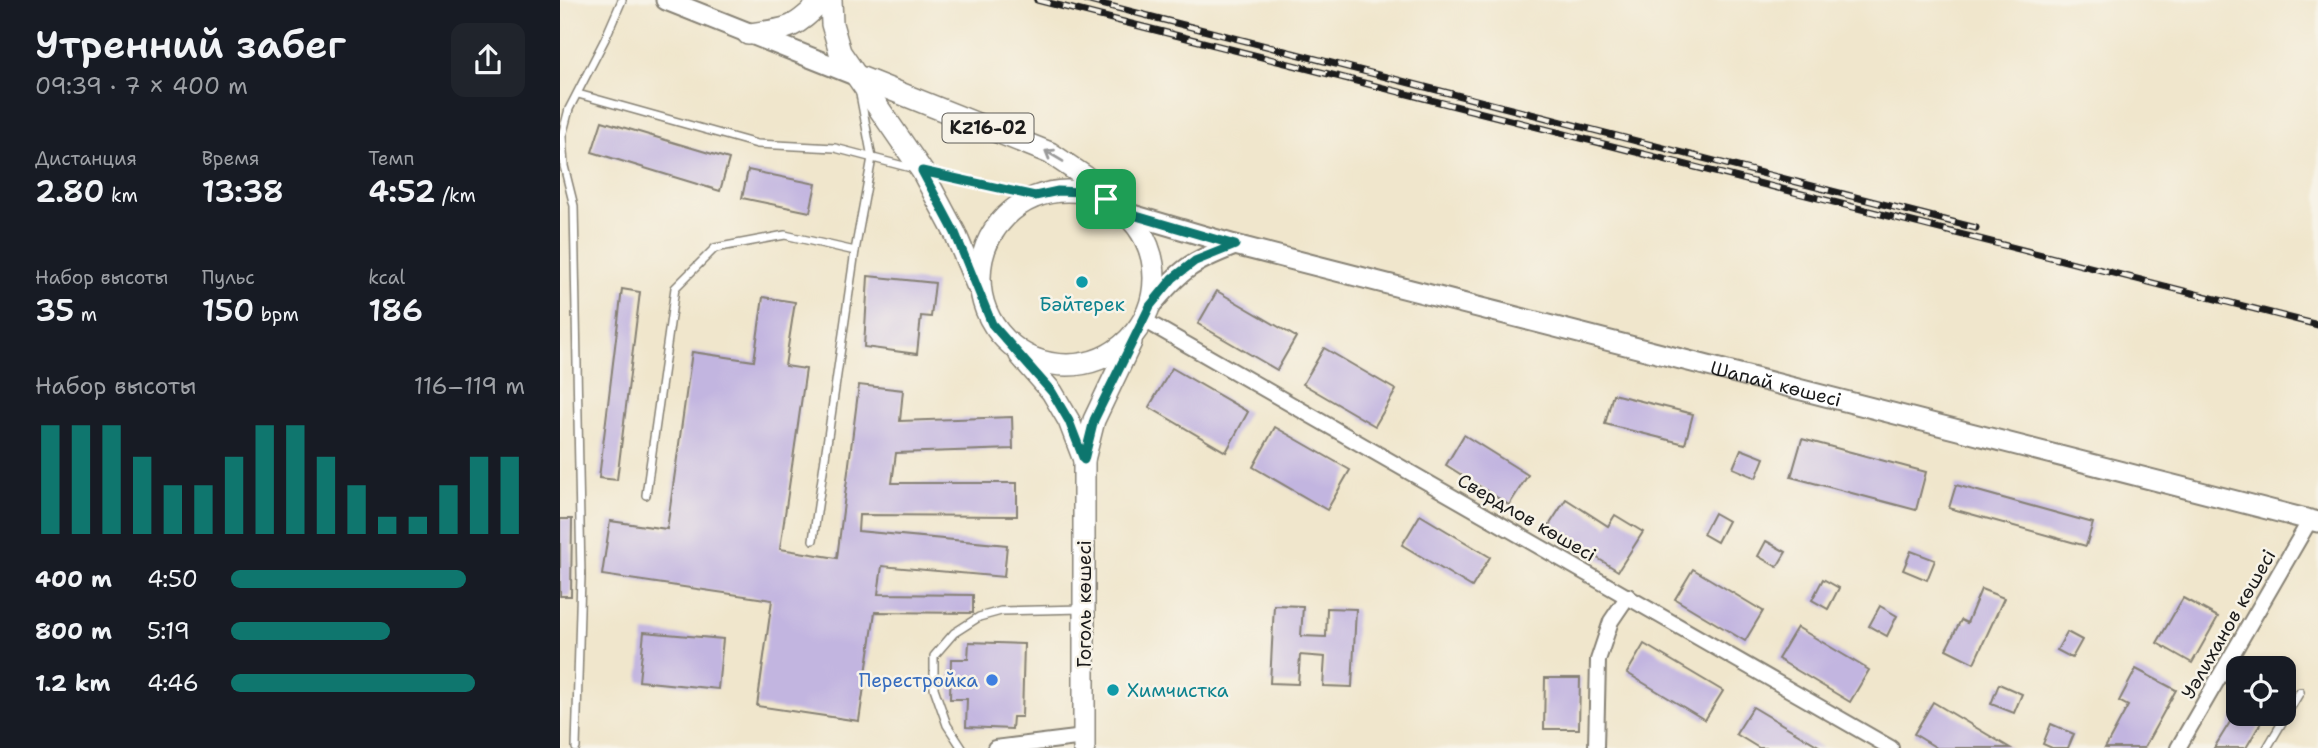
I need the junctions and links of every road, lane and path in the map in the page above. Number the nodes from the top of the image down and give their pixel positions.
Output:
1 (622, 0) edge
2 (666, 0) edge
3 (823, 0) edge
4 (831, 0) edge
5 (748, 34) junction
6 (857, 76) junction
7 (578, 94) junction
8 (872, 158) junction
9 (922, 171) junction
10 (1035, 196) junction
11 (1106, 199) junction
12 (1126, 213) junction
13 (1235, 245) junction
14 (855, 251) junction
15 (981, 293) junction
16 (1143, 320) junction
17 (1014, 348) junction
18 (1084, 460) junction
19 (646, 495) dead end
20 (2314, 521) edge
21 (813, 540) dead end
22 (1628, 597) junction
23 (1084, 609) junction
24 (2300, 692) dead end
25 (1084, 743) edge
26 (576, 748) edge
27 (962, 748) edge
28 (995, 748) edge
29 (1596, 748) edge
30 (1891, 748) edge
31 (2179, 748) edge
32 (2267, 748) edge

1 - 7 lane
2 - 5 street
3 - 5 main road
4 - 6 main road, KZ16-02
5 - 6 street
6 - 8 lane
6 - 9 main road, KZ16-02
11 -> 6 main road, KZ16-02
7 - 8 lane
7 - 26 lane
8 - 9 lane
8 - 14 lane
9 - 10 lane
9 - 15 main road, KZ16-02
10 - 11 main road, KZ16-02
10 - 15 main road, KZ16-02
11 - 12 main road, KZ16-02
12 - 13 street, Шапай көшесі
12 - 16 main road, KZ16-02
13 - 16 street
13 - 20 street, Шапай көшесі
14 - 19 lane
14 - 21 lane
15 - 17 main road, KZ16-02
16 - 17 main road, KZ16-02
16 - 18 main road
16 - 22 street, Свердлов көшесі
17 - 18 main road
18 - 23 main road, Гоголь көшесі
20 - 31 street, Уәлиханов көшесі
22 - 29 street
22 - 30 street, Свердлов көшесі
23 - 25 main road, Гоголь көшесі
23 - 27 lane
24 - 32 lane
25 - 28 street

